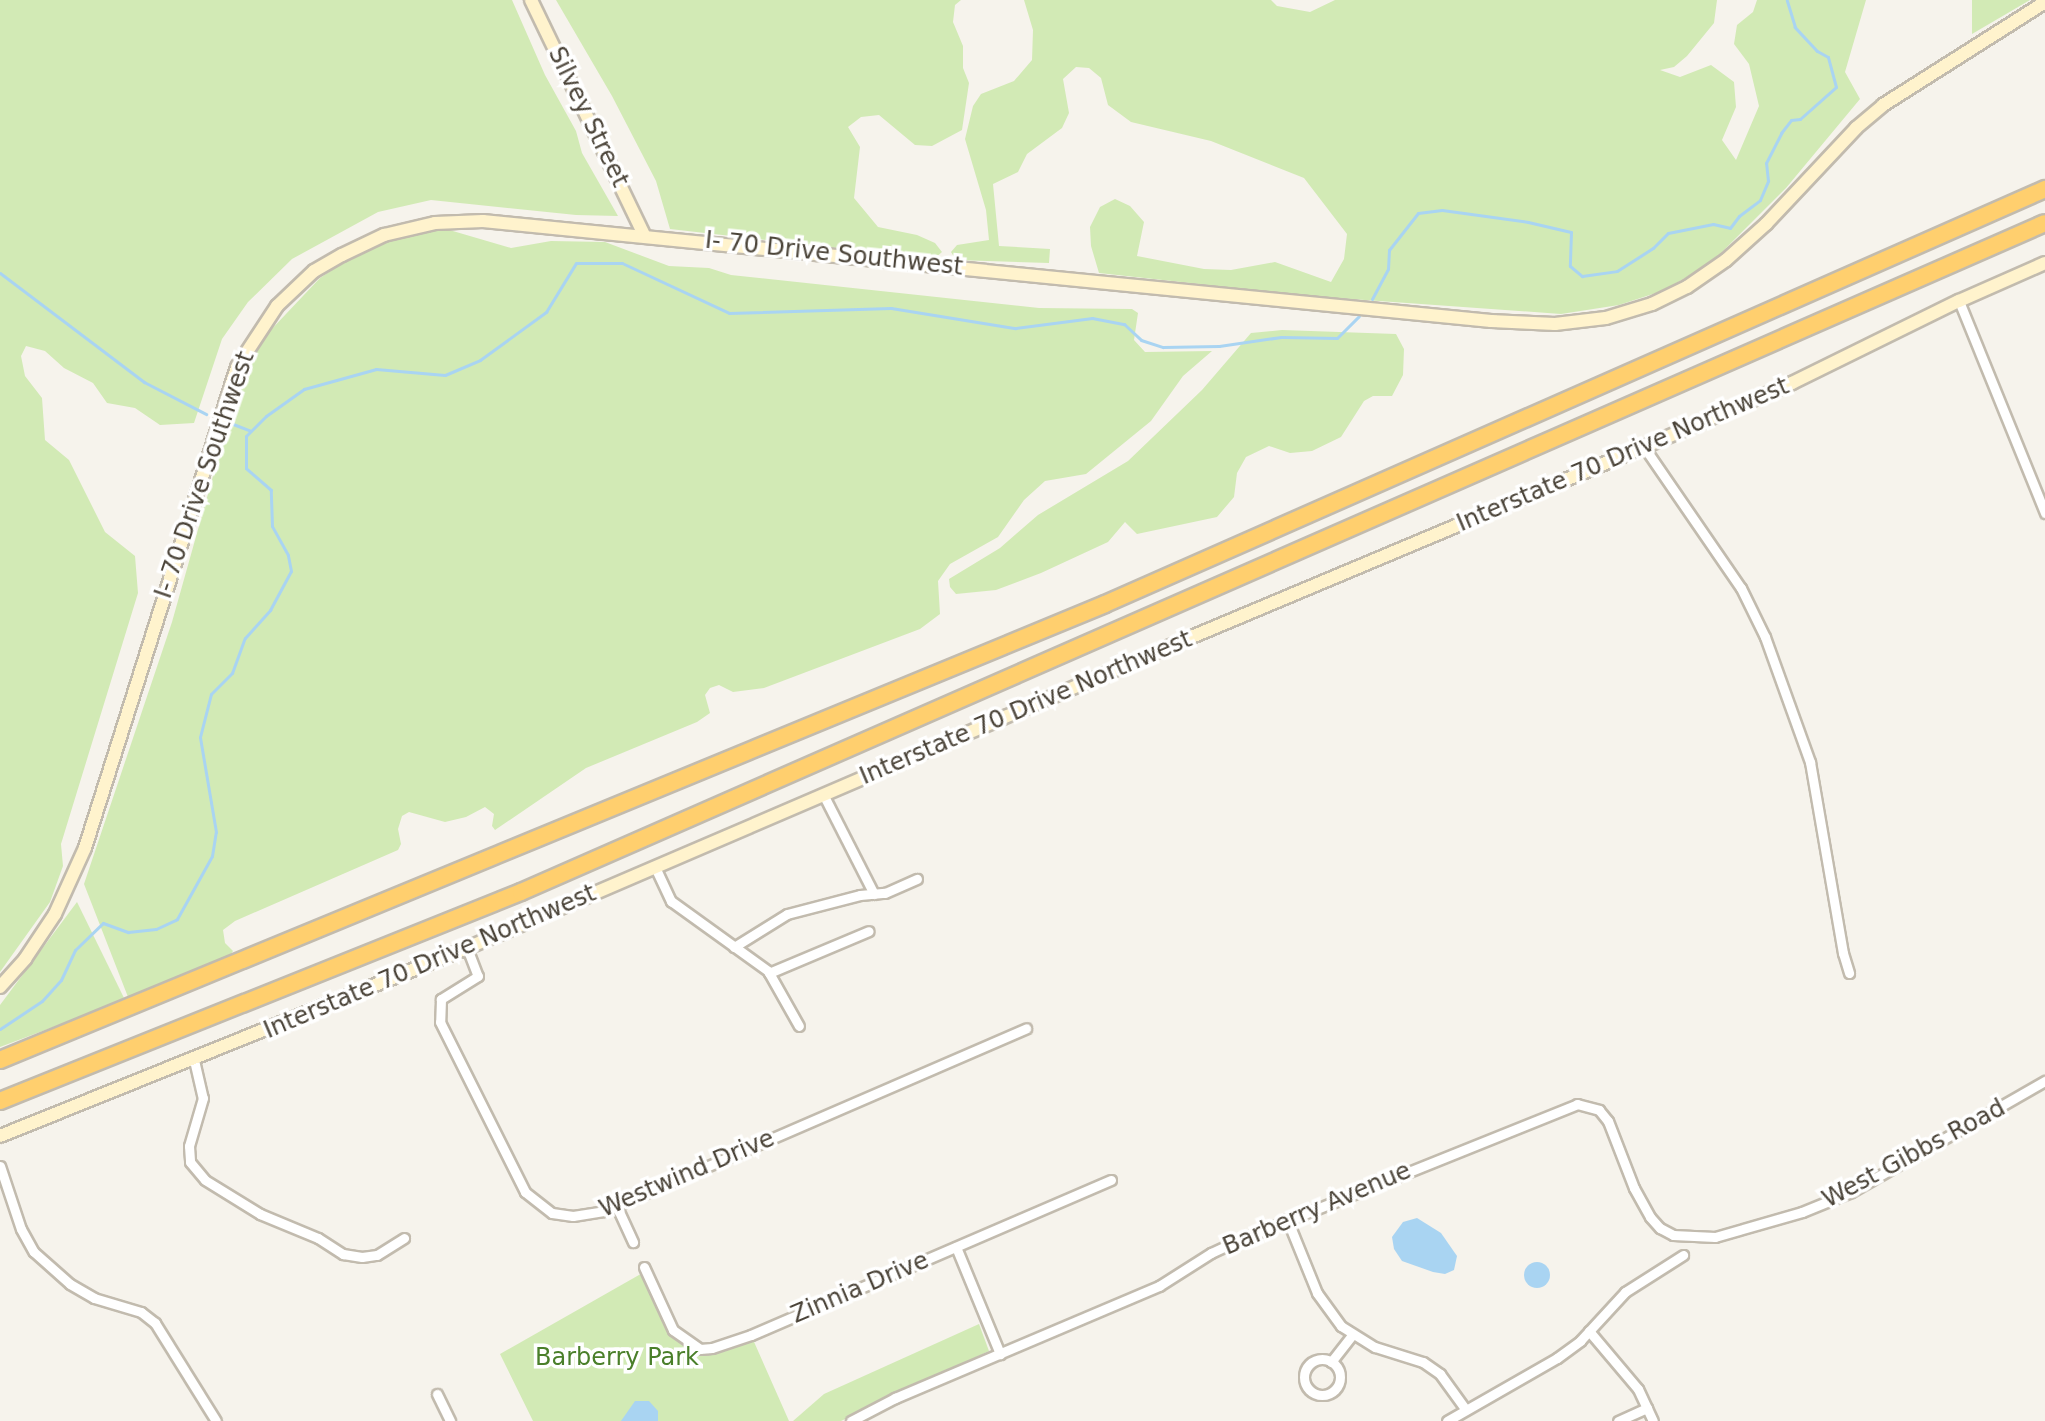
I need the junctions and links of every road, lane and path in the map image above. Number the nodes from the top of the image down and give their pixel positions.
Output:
1 (531, 0) edge
2 (2045, 2) edge
3 (2045, 189) edge
4 (2045, 223) edge
5 (644, 235) junction
6 (2045, 263) edge
7 (1959, 301) junction
8 (1644, 447) junction
9 (2041, 496) edge
10 (2045, 513) edge
11 (824, 796) junction
12 (655, 867) junction
13 (917, 879) dead end
14 (874, 894) junction
15 (869, 931) dead end
16 (734, 947) junction
17 (467, 948) junction
18 (769, 973) junction
19 (1849, 973) dead end
20 (0, 987) edge
21 (799, 1026) dead end
22 (1026, 1028) dead end
23 (0, 1060) edge
24 (194, 1060) junction
25 (2045, 1081) edge
26 (0, 1101) edge
27 (0, 1136) edge
28 (0, 1166) edge
29 (1111, 1180) dead end
30 (616, 1205) junction
31 (1287, 1219) junction
32 (1733, 1233) joint
33 (404, 1238) dead end
34 (633, 1242) dead end
35 (956, 1247) junction
36 (1683, 1255) dead end
37 (644, 1267) dead end
38 (1589, 1331) junction
39 (1352, 1335) junction
40 (1000, 1354) junction
41 (1331, 1362) dead end
42 (437, 1394) dead end
43 (1647, 1408) junction
44 (1466, 1410) junction
45 (216, 1421) edge
46 (450, 1421) edge
47 (851, 1421) edge
48 (1447, 1421) edge
49 (1618, 1421) edge
50 (1653, 1421) edge

1 - 5 street, Silvey Street
2 - 5 street, I- 70 Drive Southwest
3 - 23 highway
4 - 26 highway
5 - 20 street, I- 70 Drive Southwest
6 - 7 street, Interstate 70 Drive Northwest
7 - 8 street, Interstate 70 Drive Northwest
7 - 9 street
8 - 11 street, Interstate 70 Drive Northwest
8 - 19 street
9 - 10 street
11 - 12 street, Interstate 70 Drive Northwest
11 - 14 street
12 - 16 street
12 - 17 street, Interstate 70 Drive Northwest
13 - 14 street
14 - 16 street
15 - 18 street
16 - 18 street
17 - 24 street, Interstate 70 Drive Northwest
17 - 30 street, Westwind Drive
18 - 21 street
22 - 30 street, Westwind Drive
24 - 27 street, Interstate 70 Drive Northwest
24 - 33 street
25 - 32 street, West Gibbs Road
28 - 45 street
29 - 35 street, Zinnia Drive
30 - 34 street
31 - 32 street, Barberry Avenue
31 - 39 street
31 - 40 street, Barberry Avenue
35 - 37 street, Zinnia Drive
35 - 40 street
36 - 38 street
38 - 43 street
38 - 44 street
39 - 41 street
39 - 44 street
40 - 47 street, Barberry Avenue
42 - 46 street
43 - 49 street
43 - 50 street
44 - 48 street

